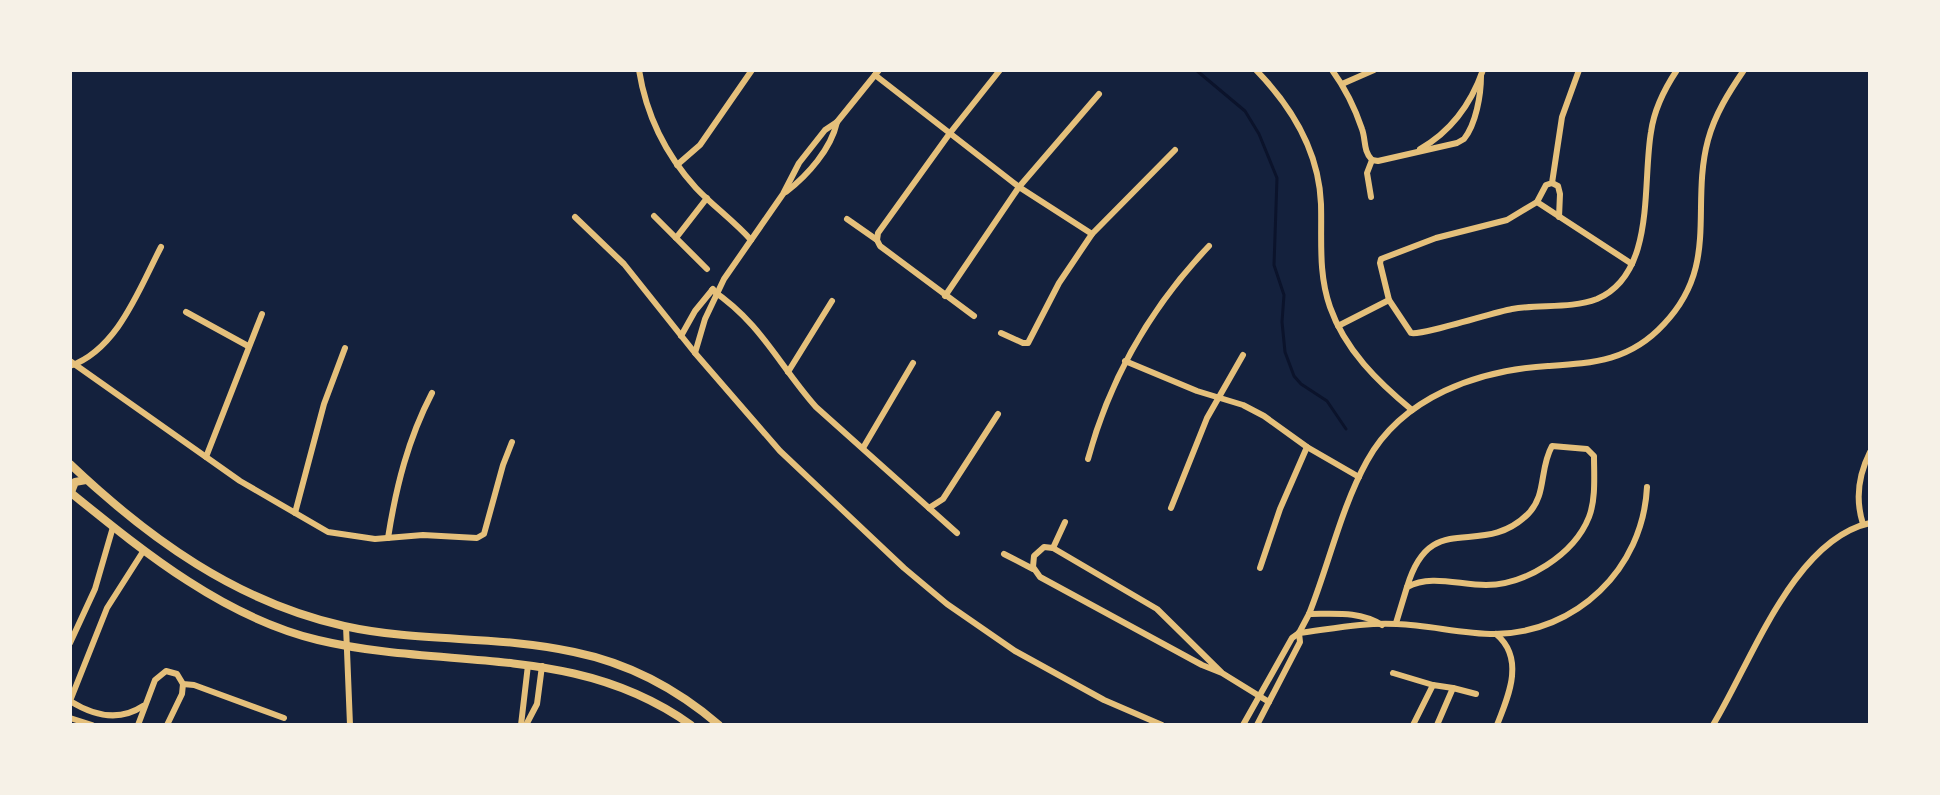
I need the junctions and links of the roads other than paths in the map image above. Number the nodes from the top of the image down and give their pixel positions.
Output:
1 (639, 70) edge
2 (752, 70) edge
3 (1000, 70) edge
4 (1256, 70) edge
5 (1332, 70) edge
6 (1374, 70) edge
7 (1579, 70) edge
8 (1677, 70) edge
9 (1744, 70) edge
10 (877, 73) edge
11 (1482, 73) edge
12 (1342, 84) junction
13 (1099, 94) dead end
14 (837, 122) junction
15 (950, 133) junction
16 (1175, 150) dead end
17 (1417, 151) junction
18 (1372, 160) junction
19 (677, 165) junction
20 (1552, 183) junction
21 (1019, 187) junction
22 (783, 194) junction
23 (1371, 197) dead end
24 (707, 198) junction
25 (1537, 202) junction
26 (654, 216) dead end
27 (575, 217) dead end
28 (1559, 217) junction
29 (847, 219) dead end
30 (1092, 234) junction
31 (676, 238) junction
32 (751, 240) junction
33 (877, 240) junction
34 (1209, 246) dead end
35 (161, 247) dead end
36 (1632, 264) junction
37 (707, 269) dead end
38 (714, 291) junction
39 (945, 296) junction
40 (1389, 300) junction
41 (832, 301) dead end
42 (186, 312) dead end
43 (262, 314) dead end
44 (974, 316) dead end
45 (1338, 326) junction
46 (1001, 333) dead end
47 (681, 336) junction
48 (248, 346) junction
49 (345, 348) dead end
50 (695, 353) junction
51 (1243, 355) dead end
52 (1125, 361) junction
53 (913, 363) dead end
54 (72, 364) edge
55 (788, 372) junction
56 (432, 393) dead end
57 (1218, 397) junction
58 (1412, 410) junction
59 (998, 414) dead end
60 (512, 442) dead end
61 (1307, 447) junction
62 (863, 448) junction
63 (1870, 452) edge
64 (206, 457) junction
65 (1088, 459) dead end
66 (70, 464) edge
67 (1359, 477) junction
68 (86, 480) junction
69 (1647, 487) dead end
70 (70, 492) edge
71 (929, 508) junction
72 (1171, 508) dead end
73 (295, 513) junction
74 (128, 514) junction
75 (1065, 522) dead end
76 (1866, 524) edge
77 (113, 527) junction
78 (957, 533) dead end
79 (388, 538) junction
80 (1053, 548) junction
81 (144, 550) junction
82 (1004, 554) dead end
83 (1260, 568) dead end
84 (1034, 569) junction
85 (204, 571) junction
86 (193, 584) junction
87 (1407, 587) junction
88 (1309, 614) junction
89 (1396, 623) junction
90 (1382, 625) junction
91 (346, 626) junction
92 (1299, 633) junction
93 (1496, 634) junction
94 (70, 643) edge
95 (348, 645) junction
96 (528, 665) junction
97 (542, 666) junction
98 (1222, 673) junction
99 (1393, 673) dead end
100 (183, 684) junction
101 (1433, 685) junction
102 (1453, 688) junction
103 (1476, 694) dead end
104 (524, 696) junction
105 (1258, 696) junction
106 (538, 699) junction
107 (70, 701) edge
108 (1269, 702) junction
109 (143, 706) junction
110 (70, 718) edge
111 (284, 718) dead end
112 (92, 725) edge
113 (138, 725) edge
114 (167, 725) edge
115 (350, 725) edge
116 (523, 725) edge
117 (691, 725) edge
118 (719, 725) edge
119 (1162, 725) edge
120 (1243, 725) edge
121 (1257, 725) edge
122 (1413, 725) edge
123 (1437, 725) edge
124 (1497, 725) edge
125 (1713, 725) edge

1 - 19 street
2 - 19 street
3 - 15 street
4 - 45 street
5 - 12 street
6 - 12 street
7 - 20 street
8 - 36 street
9 - 58 street
10 - 14 street
10 - 15 street
11 - 17 street
11 - 17 street
12 - 18 street
13 - 21 street
14 - 22 street
14 - 22 street
15 - 21 street
15 - 33 street
16 - 30 street
17 - 18 street
18 - 23 street
19 - 24 street
20 - 25 street
20 - 28 street
21 - 30 street
21 - 39 street
22 - 32 street
24 - 31 street
24 - 32 street
25 - 28 street
25 - 40 street
26 - 31 street
27 - 47 street
28 - 36 street
29 - 33 street
30 - 46 street
31 - 37 street
32 - 38 street
33 - 39 street
34 - 52 street
35 - 54 street
36 - 40 street
38 - 47 street
38 - 50 street
38 - 55 street
39 - 44 street
40 - 45 street
41 - 55 street
42 - 48 street
43 - 48 street
45 - 58 street
47 - 50 street
48 - 64 street
49 - 73 street
50 - 119 street
51 - 57 street
52 - 57 street
52 - 65 street
53 - 62 street
54 - 64 street
55 - 62 street
56 - 79 street
57 - 61 street
57 - 72 street
58 - 67 street
59 - 71 street
60 - 79 street
61 - 67 street
61 - 83 street
62 - 71 street
63 - 76 street
64 - 73 street
66 - 68 street
67 - 88 street
68 - 70 street
68 - 74 street
69 - 93 street
70 - 77 street
71 - 78 street
73 - 79 street
74 - 77 street
74 - 85 street
75 - 80 street
76 - 125 street
77 - 81 street
77 - 94 street
80 - 84 street
80 - 98 street
81 - 86 street
81 - 107 street
82 - 84 street
84 - 98 street
85 - 86 street
85 - 91 street
86 - 95 street
87 - 87 street
87 - 89 street
88 - 90 street
88 - 92 street
89 - 90 street
89 - 93 street
90 - 92 street
91 - 95 street
91 - 118 street
92 - 105 street
92 - 108 street
93 - 124 street
95 - 96 street
95 - 115 street
96 - 97 street
96 - 104 street
97 - 106 street
97 - 117 street
98 - 105 street
99 - 101 street
100 - 109 street
100 - 111 street
100 - 114 street
101 - 102 street
101 - 122 street
102 - 103 street
102 - 123 street
104 - 106 street
104 - 116 street
105 - 108 street
105 - 120 street
106 - 116 street
107 - 109 street
108 - 121 street
109 - 113 street
110 - 112 street

